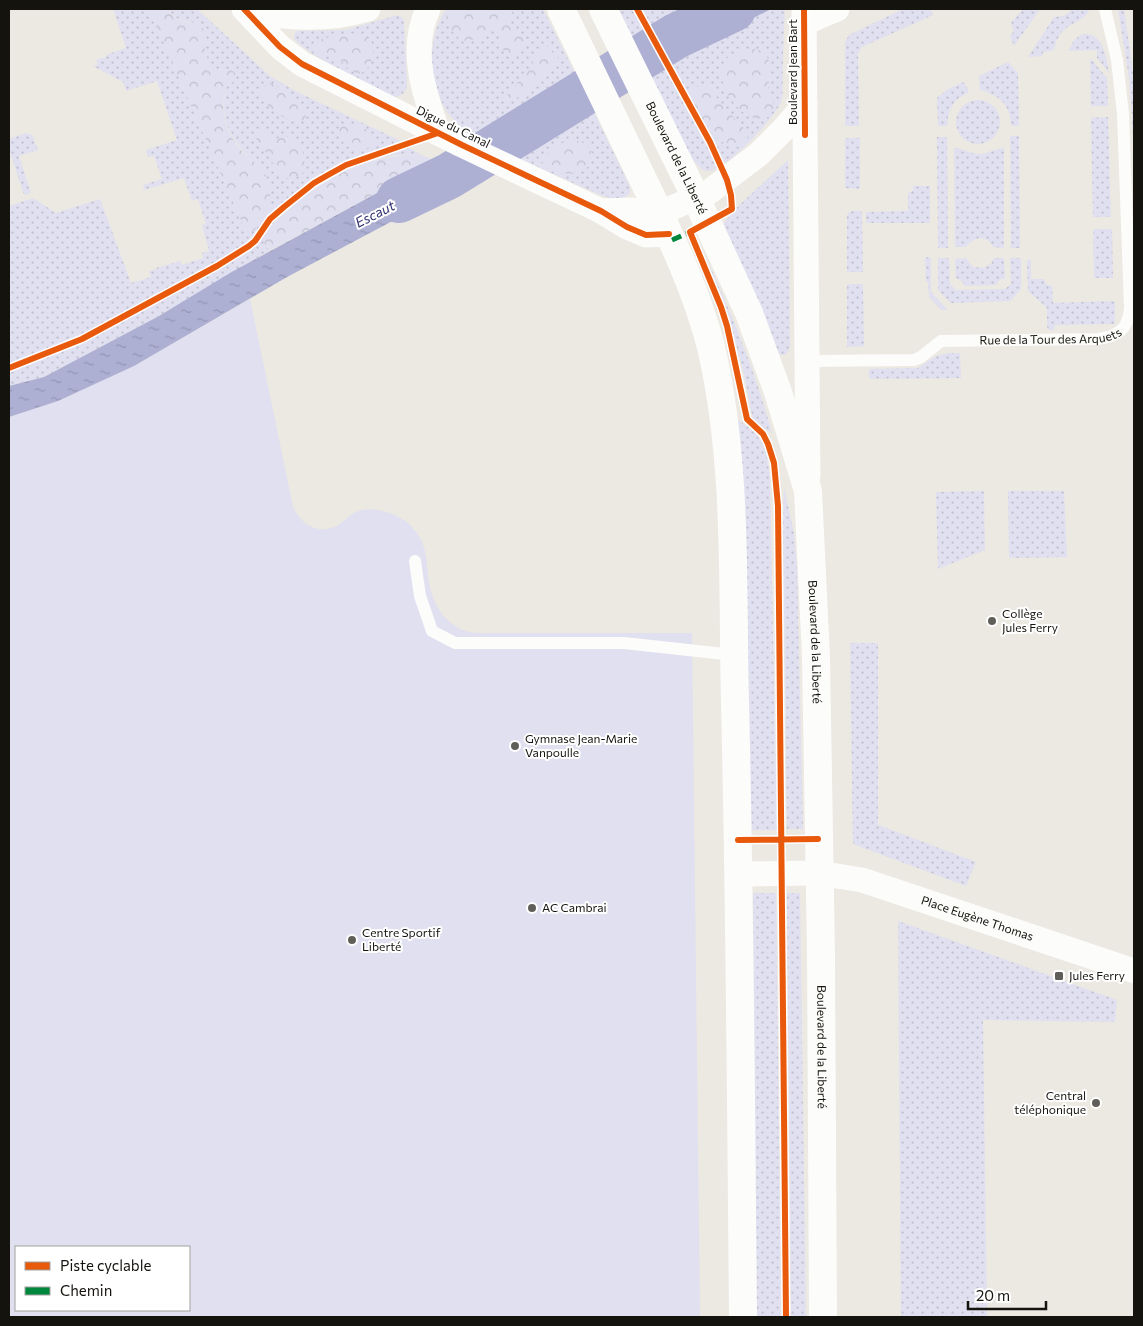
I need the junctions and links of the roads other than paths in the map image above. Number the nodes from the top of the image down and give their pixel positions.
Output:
1 (245, 9) edge
2 (368, 9) edge
3 (428, 9) edge
4 (560, 9) edge
5 (837, 9) edge
6 (1105, 9) edge
7 (804, 14) edge
8 (608, 19) edge
9 (805, 104) junction
10 (438, 133) junction
11 (696, 198) junction
12 (664, 223) junction
13 (808, 361) junction
14 (808, 491) junction
15 (415, 561) dead end
16 (734, 655) junction
17 (818, 873) junction
18 (739, 874) junction
19 (1134, 971) edge
20 (743, 1317) edge
21 (823, 1317) edge

1 - 2 street
1 - 10 street, Digue du Canal
3 - 10 street
4 - 12 main road
5 - 7 street
6 - 13 lane, Rue de la Tour des Arquets
7 - 9 street, Boulevard Jean Bart
8 - 11 main road, Boulevard de la Liberté
9 - 11 street, Boulevard Jean Bart
9 - 13 street, Boulevard Jean Bart
10 - 12 street, Digue du Canal
11 - 12 street, Boulevard Jean Bart
11 - 14 main road, Boulevard de la Liberté
12 - 16 main road
13 - 14 street, Boulevard Jean Bart
14 - 17 main road, Boulevard de la Liberté
15 - 16 lane
16 - 18 main road
17 - 18 street, Place Eugène Thomas
17 - 19 street, Place Eugène Thomas
17 - 21 main road, Boulevard de la Liberté
18 - 20 main road

